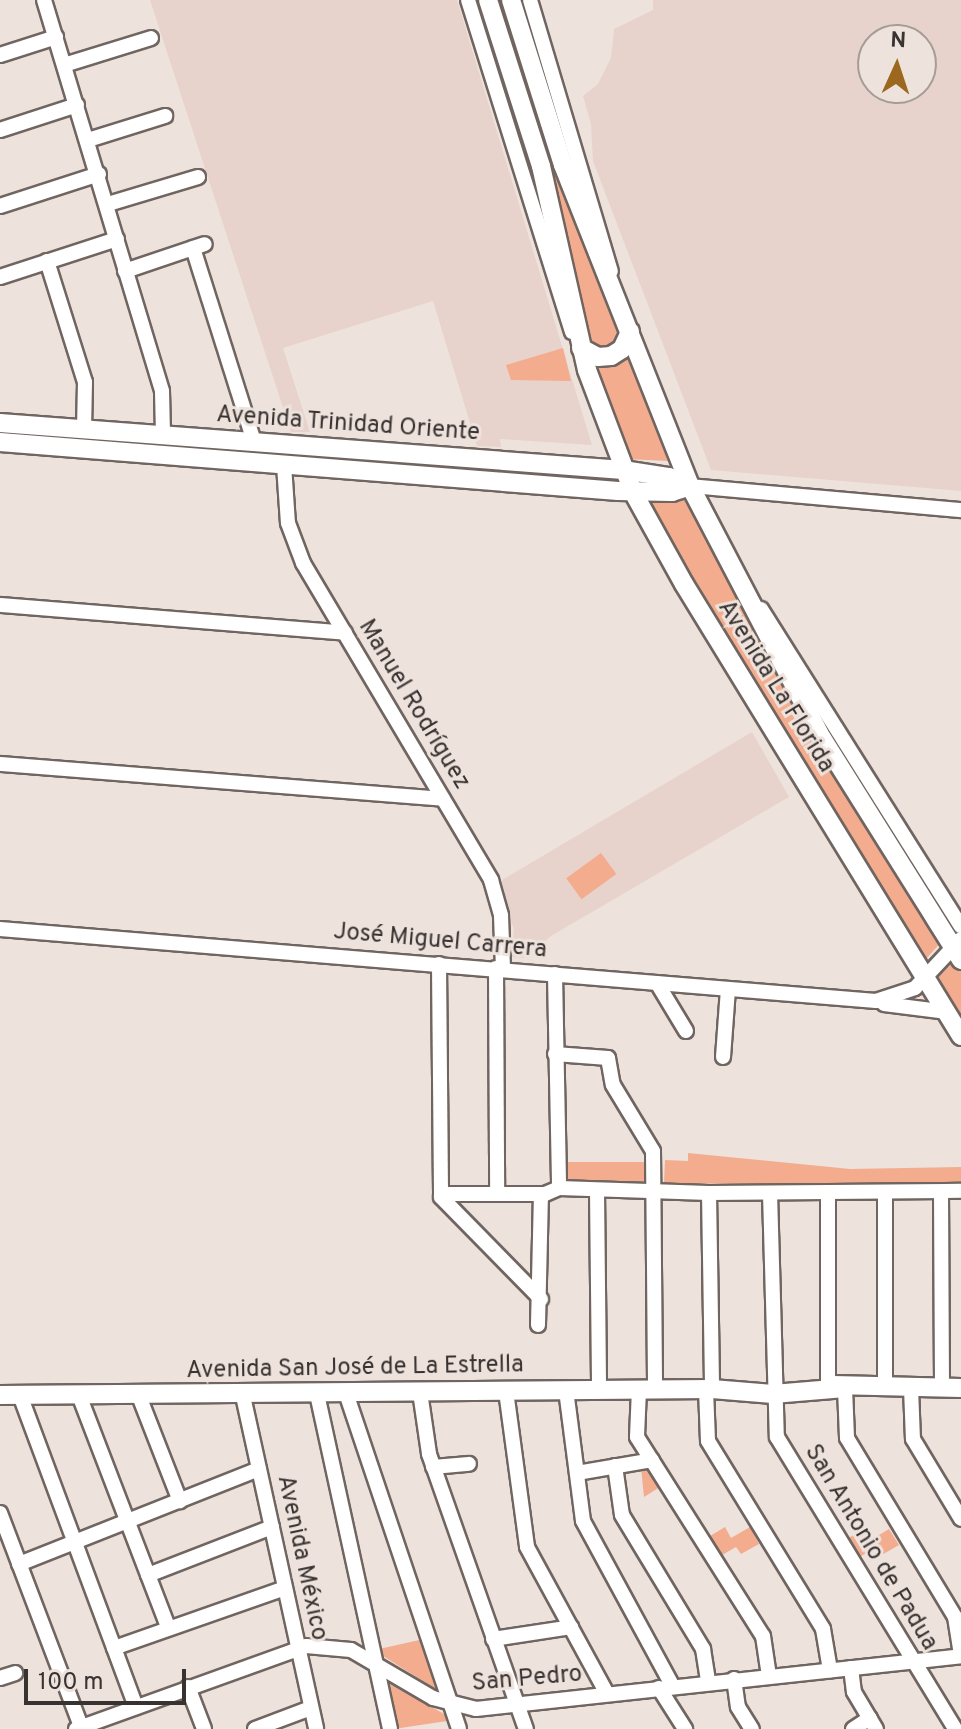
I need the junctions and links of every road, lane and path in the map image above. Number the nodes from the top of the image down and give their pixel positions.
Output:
1 (46, 0) edge
2 (468, 0) edge
3 (488, 0) edge
4 (511, 0) edge
5 (530, 0) edge
6 (56, 37) junction
7 (151, 38) dead end
8 (0, 55) edge
9 (64, 65) junction
10 (77, 105) junction
11 (165, 116) dead end
12 (0, 130) edge
13 (88, 140) junction
14 (99, 174) junction
15 (198, 177) dead end
16 (108, 204) junction
17 (0, 206) edge
18 (117, 239) junction
19 (47, 261) junction
20 (125, 271) junction
21 (0, 277) edge
22 (615, 295) junction
23 (630, 332) junction
24 (581, 348) junction
25 (0, 423) edge
26 (84, 429) junction
27 (163, 435) junction
28 (0, 442) edge
29 (254, 442) junction
30 (284, 465) junction
31 (623, 470) junction
32 (690, 486) junction
33 (633, 492) junction
34 (961, 510) edge
35 (755, 602) junction
36 (0, 605) edge
37 (345, 633) junction
38 (0, 764) edge
39 (443, 799) junction
40 (961, 926) edge
41 (0, 929) edge
42 (958, 949) edge
43 (439, 964) junction
44 (499, 969) junction
45 (555, 974) junction
46 (926, 978) junction
47 (657, 983) junction
48 (728, 989) junction
49 (876, 1001) junction
50 (947, 1012) junction
51 (686, 1031) dead end
52 (961, 1036) edge
53 (555, 1054) junction
54 (723, 1057) dead end
55 (559, 1188) junction
56 (653, 1190) junction
57 (597, 1191) junction
58 (961, 1191) edge
59 (828, 1192) junction
60 (885, 1192) junction
61 (941, 1192) junction
62 (709, 1193) junction
63 (770, 1193) junction
64 (441, 1194) junction
65 (497, 1194) junction
66 (541, 1194) junction
67 (541, 1299) junction
68 (538, 1325) dead end
69 (837, 1386) junction
70 (772, 1388) junction
71 (885, 1388) junction
72 (911, 1388) junction
73 (952, 1388) edge
74 (647, 1389) junction
75 (709, 1389) junction
76 (566, 1390) junction
77 (599, 1390) junction
78 (506, 1391) junction
79 (420, 1392) junction
80 (346, 1393) junction
81 (317, 1394) junction
82 (0, 1395) edge
83 (20, 1395) junction
84 (79, 1395) junction
85 (139, 1396) junction
86 (243, 1396) junction
87 (652, 1460) junction
88 (469, 1464) dead end
89 (615, 1466) junction
90 (433, 1467) junction
91 (259, 1469) junction
92 (577, 1473) junction
93 (180, 1501) junction
94 (0, 1513) edge
95 (961, 1519) edge
96 (127, 1521) junction
97 (272, 1527) junction
98 (75, 1542) junction
99 (19, 1564) junction
100 (148, 1575) junction
101 (285, 1588) junction
102 (168, 1627) junction
103 (571, 1627) junction
104 (493, 1639) junction
105 (298, 1647) junction
106 (114, 1648) junction
107 (961, 1656) edge
108 (913, 1661) junction
109 (376, 1663) junction
110 (851, 1668) junction
111 (830, 1670) junction
112 (15, 1673) dead end
113 (769, 1676) junction
114 (0, 1678) edge
115 (734, 1679) junction
116 (708, 1682) junction
117 (188, 1687) junction
118 (666, 1687) junction
119 (607, 1694) junction
120 (517, 1705) junction
121 (451, 1706) junction
122 (136, 1707) junction
123 (311, 1708) junction
124 (873, 1724) edge
125 (80, 1728) edge
126 (204, 1729) edge
127 (255, 1729) edge
128 (316, 1729) edge
129 (390, 1729) edge
130 (459, 1729) edge
131 (526, 1729) edge
132 (685, 1729) edge
133 (752, 1729) edge
134 (853, 1729) edge
135 (955, 1729) edge

1 - 6 street
2 - 24 street, Avenida La Florida
3 - 24 main road, Avenida La Florida
4 - 22 main road
5 - 22 street
6 - 8 street
6 - 9 street
7 - 9 street
9 - 10 street
10 - 12 street
10 - 13 street
11 - 13 street
13 - 14 street
14 - 16 street
14 - 17 street
15 - 16 street
16 - 18 street
18 - 19 street
18 - 20 street
19 - 21 street
19 - 26 street
20 - 27 street
20 - 29 street
22 - 23 main road
23 - 24 main road
23 - 32 main road
24 - 31 main road, Avenida La Florida
25 - 26 main road, Avenida Trinidad Oriente
26 - 27 main road, Avenida Trinidad Oriente
27 - 29 main road, Avenida Trinidad Oriente
28 - 30 main road, Avenida Trinidad Oriente
29 - 31 main road, Avenida Trinidad Oriente
30 - 33 main road, Avenida Trinidad Oriente
30 - 37 street, Manuel Rodríguez
31 - 32 main road, Avenida Trinidad Oriente
31 - 33 main road, Avenida La Florida
32 - 33 main road, Avenida Trinidad Oriente
32 - 34 street, Avenida Trinidad Oriente
32 - 35 main road
33 - 46 main road, Avenida La Florida
35 - 40 street
35 - 42 main road
36 - 37 street
37 - 39 street, Manuel Rodríguez
38 - 39 street
39 - 44 street, Manuel Rodríguez
41 - 43 street, José Miguel Carrera
42 - 46 street, José Miguel Carrera
43 - 44 street, José Miguel Carrera
43 - 64 street
44 - 45 street, José Miguel Carrera
44 - 65 street, Manuel Rodríguez
45 - 47 street, José Miguel Carrera
45 - 53 street
46 - 49 street, José Miguel Carrera
46 - 50 main road, Avenida La Florida
47 - 48 street, José Miguel Carrera
47 - 51 street
48 - 49 street, José Miguel Carrera
48 - 54 street
49 - 50 street, José Miguel Carrera
50 - 52 main road, Avenida La Florida
53 - 55 street
53 - 56 street
55 - 57 street
55 - 66 street
56 - 57 street
56 - 62 street
56 - 74 street
57 - 77 street
58 - 61 street
59 - 60 street
59 - 63 street
59 - 69 street
60 - 61 street
60 - 71 street
61 - 73 street
62 - 63 street
62 - 75 street
63 - 70 street, San Antonio de Padua
64 - 65 street
64 - 67 street
65 - 66 street
66 - 67 street
67 - 68 street
69 - 70 main road, Avenida San José de La Estrella
69 - 71 main road, Avenida San José de La Estrella
69 - 107 street
70 - 75 main road, Avenida San José de La Estrella
70 - 108 street, San Antonio de Padua
71 - 72 main road, Avenida San José de La Estrella
72 - 73 main road, Avenida San José de La Estrella
72 - 95 street
74 - 75 main road, Avenida San José de La Estrella
74 - 77 main road, Avenida San José de La Estrella
74 - 87 street
75 - 111 street
76 - 77 main road, Avenida San José de La Estrella
76 - 78 main road, Avenida San José de La Estrella
76 - 92 street
78 - 79 main road, Avenida San José de La Estrella
78 - 103 street
79 - 80 main road, Avenida San José de La Estrella
79 - 90 street
80 - 81 main road, Avenida San José de La Estrella
80 - 121 street
81 - 86 main road, Avenida San José de La Estrella
81 - 109 street
82 - 83 main road, Avenida San José de La Estrella
83 - 84 main road, Avenida San José de La Estrella
83 - 98 street
84 - 85 main road, Avenida San José de La Estrella
84 - 96 street
85 - 86 main road, Avenida San José de La Estrella
85 - 93 street
86 - 91 street, Avenida México
87 - 89 street
87 - 113 street
88 - 90 street
89 - 92 street
89 - 116 street
90 - 104 street
91 - 93 street
91 - 97 street, Avenida México
92 - 118 street
93 - 96 street
94 - 99 street
96 - 98 street
96 - 100 street
97 - 100 street
97 - 101 street, Avenida México
98 - 99 street
98 - 106 street
99 - 125 street
100 - 102 street
101 - 102 street
101 - 105 street, Avenida México
102 - 106 street
103 - 104 street
103 - 119 street
104 - 120 street
105 - 109 street, San Pedro
105 - 117 street, San Pedro
105 - 123 street, Avenida México
106 - 122 street
107 - 108 street, San Pedro
108 - 110 street, San Pedro
108 - 135 street, San Antonio de Padua
109 - 121 street, San Pedro
109 - 129 street
110 - 111 street, San Pedro
110 - 124 street
111 - 113 street, San Pedro
112 - 114 street
113 - 115 street, San Pedro
115 - 116 street, San Pedro
115 - 133 street
116 - 118 street, San Pedro
117 - 122 street, San Pedro
117 - 126 street
118 - 119 street, San Pedro
118 - 132 street
119 - 120 street, San Pedro
120 - 121 street, San Pedro
120 - 131 street
121 - 130 street
122 - 125 street, San Pedro
123 - 127 street
123 - 128 street, Avenida México
124 - 134 street

